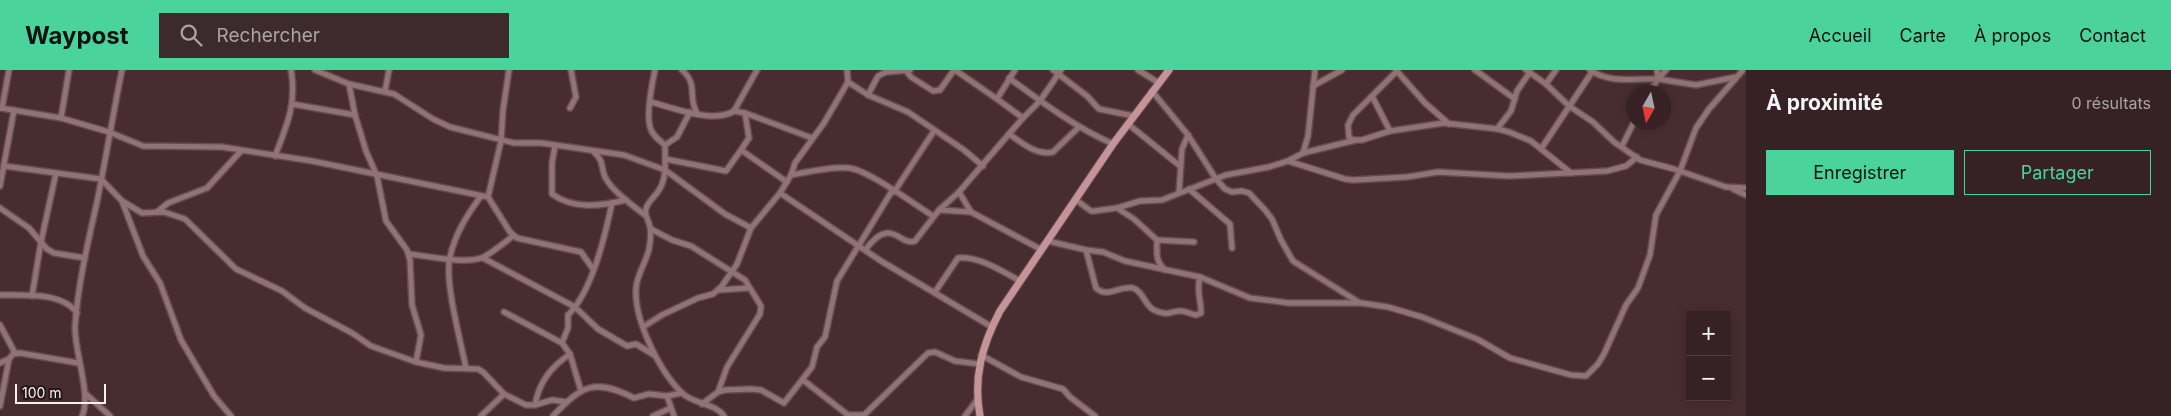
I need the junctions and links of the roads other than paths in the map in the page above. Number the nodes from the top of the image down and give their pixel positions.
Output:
1 (8, 70) edge
2 (69, 70) edge
3 (122, 70) edge
4 (291, 70) edge
5 (315, 70) edge
6 (333, 70) edge
7 (389, 70) edge
8 (509, 70) edge
9 (571, 70) edge
10 (655, 70) edge
11 (682, 70) edge
12 (757, 70) edge
13 (841, 70) edge
14 (955, 70) edge
15 (1015, 70) edge
16 (1138, 70) edge
17 (1168, 70) edge
18 (1315, 70) edge
19 (1342, 70) edge
20 (1556, 70) edge
21 (1657, 70) edge
22 (1666, 70) edge
23 (1743, 70) edge
24 (847, 71) edge
25 (908, 71) edge
26 (1057, 71) edge
27 (1397, 71) edge
28 (1477, 71) edge
29 (1529, 71) edge
30 (1590, 71) edge
31 (331, 77) junction
32 (1736, 77) junction
33 (1009, 78) junction
34 (1658, 79) junction
35 (848, 82) junction
36 (1159, 82) junction
37 (349, 84) junction
38 (1546, 84) junction
39 (1654, 85) edge
40 (1313, 86) junction
41 (385, 91) junction
42 (1152, 91) junction
43 (868, 95) junction
44 (1372, 96) junction
45 (997, 99) junction
46 (1515, 99) junction
47 (1040, 101) junction
48 (651, 102) junction
49 (292, 104) junction
50 (1569, 106) junction
51 (1, 108) edge
52 (570, 108) dead end
53 (14, 110) junction
54 (734, 111) junction
55 (690, 112) junction
56 (697, 113) junction
57 (745, 113) junction
58 (355, 115) junction
59 (1134, 116) junction
60 (61, 118) junction
61 (1023, 118) junction
62 (1128, 124) junction
63 (1449, 124) junction
64 (1079, 127) junction
65 (1497, 129) junction
66 (1630, 130) edge
67 (934, 131) junction
68 (1390, 131) junction
69 (110, 132) junction
70 (1009, 134) junction
71 (1188, 135) junction
72 (812, 138) junction
73 (1356, 140) junction
74 (501, 141) junction
75 (1113, 144) junction
76 (665, 145) junction
77 (555, 146) junction
78 (1622, 146) junction
79 (1541, 149) junction
80 (741, 150) junction
81 (242, 151) junction
82 (594, 152) junction
83 (1303, 153) junction
84 (276, 156) junction
85 (1637, 157) junction
86 (666, 159) junction
87 (1288, 161) junction
88 (4, 166) junction
89 (983, 166) junction
90 (1180, 166) junction
91 (665, 170) junction
92 (1680, 171) junction
93 (56, 173) junction
94 (1572, 173) junction
95 (1, 175) edge
96 (791, 175) junction
97 (377, 176) junction
98 (101, 179) junction
99 (1216, 179) junction
100 (787, 182) junction
101 (0, 186) edge
102 (1726, 187) junction
103 (1189, 188) junction
104 (1746, 188) edge
105 (893, 191) junction
106 (960, 192) junction
107 (1179, 192) junction
108 (780, 193) junction
109 (1746, 195) edge
110 (481, 196) junction
111 (488, 198) junction
112 (626, 200) junction
113 (1076, 200) junction
114 (122, 201) junction
115 (612, 203) junction
116 (0, 208) edge
117 (1117, 208) junction
118 (938, 210) junction
119 (157, 212) junction
120 (971, 212) junction
121 (645, 215) junction
122 (933, 216) junction
123 (751, 228) junction
124 (650, 229) junction
125 (513, 236) junction
126 (1157, 240) junction
127 (1048, 241) junction
128 (41, 242) junction
129 (1194, 242) dead end
130 (859, 247) junction
131 (1232, 248) dead end
132 (866, 249) junction
133 (1042, 250) junction
134 (1086, 250) junction
135 (408, 254) junction
136 (85, 258) junction
137 (483, 258) junction
138 (449, 259) junction
139 (593, 269) junction
140 (1166, 270) junction
141 (733, 271) junction
142 (1200, 277) junction
143 (1020, 281) junction
144 (749, 288) junction
145 (719, 290) junction
146 (935, 292) junction
147 (0, 296) edge
148 (32, 296) junction
149 (1361, 303) junction
150 (575, 308) junction
151 (504, 312) dead end
152 (77, 313) junction
153 (0, 324) edge
154 (643, 327) junction
155 (992, 327) junction
156 (562, 343) junction
157 (15, 353) junction
158 (570, 354) junction
159 (655, 355) junction
160 (981, 356) junction
161 (10, 359) junction
162 (416, 362) junction
163 (0, 363) edge
164 (78, 363) junction
165 (979, 364) junction
166 (466, 368) junction
167 (803, 380) junction
168 (581, 391) junction
169 (84, 392) junction
170 (718, 392) junction
171 (682, 393) junction
172 (504, 394) junction
173 (667, 396) junction
174 (977, 400) junction
175 (567, 402) junction
176 (702, 404) junction
177 (0, 406) edge
178 (535, 406) junction
179 (671, 408) junction
180 (82, 416) edge
181 (110, 416) edge
182 (231, 416) edge
183 (481, 416) edge
184 (553, 416) edge
185 (653, 416) edge
186 (674, 416) edge
187 (724, 416) edge
188 (965, 416) edge
189 (980, 416) edge
190 (1095, 416) edge

1 - 51 street
2 - 60 street
3 - 69 street
4 - 49 street
5 - 31 street
6 - 31 street
7 - 41 street
8 - 74 street
9 - 52 street
10 - 48 street
11 - 56 street
12 - 54 street
13 - 24 street
14 - 25 street
14 - 45 street
15 - 33 street
16 - 36 street
17 - 36 main road
18 - 40 street
19 - 40 street
20 - 38 street
21 - 34 street
22 - 34 street
23 - 32 street
24 - 35 street
25 - 43 street
26 - 47 street
26 - 59 street
27 - 44 street
27 - 63 street
28 - 46 street
29 - 38 street
29 - 46 street
30 - 34 street
30 - 50 street
31 - 37 street
32 - 34 street
32 - 92 street
33 - 45 street
33 - 47 street
34 - 39 street
35 - 43 street
35 - 72 street
36 - 42 main road
37 - 41 street
37 - 58 street
38 - 50 street
40 - 83 street
41 - 74 street
42 - 59 main road
42 - 71 street
43 - 67 street
44 - 68 street
44 - 73 street
45 - 61 street
46 - 65 street
47 - 61 street
47 - 64 street
48 - 55 street
48 - 76 street
49 - 58 street
49 - 84 street
50 - 78 street
50 - 79 street
51 - 53 street
53 - 60 street
53 - 88 street
54 - 56 street
54 - 57 street
55 - 56 street
55 - 76 street
57 - 72 street
57 - 80 street
58 - 97 street
59 - 62 main road
60 - 69 street
61 - 70 street
62 - 75 main road
62 - 90 street
63 - 65 street
63 - 68 street
64 - 70 street
64 - 75 street
65 - 79 street
66 - 78 street
67 - 89 street
67 - 105 street
68 - 73 street
69 - 81 street
69 - 98 street
70 - 89 street
71 - 90 street
71 - 99 street
72 - 96 street
73 - 83 street
74 - 77 street
74 - 111 street
75 - 113 main road
76 - 86 street
77 - 82 street
77 - 115 street
78 - 85 street
79 - 94 street
80 - 86 street
80 - 100 street
81 - 84 street
81 - 119 street
82 - 91 street
82 - 112 street
83 - 87 street
84 - 97 street
85 - 92 street
85 - 94 street
86 - 91 street
87 - 94 street
87 - 99 street
88 - 93 street
88 - 95 street
89 - 106 street
90 - 107 street
91 - 121 street
91 - 123 street
92 - 102 street
92 - 149 street
93 - 98 street
93 - 128 street
95 - 101 street
96 - 100 street
96 - 105 street
97 - 110 street
97 - 135 street
98 - 114 street
98 - 136 street
99 - 103 street
99 - 149 street
100 - 108 street
102 - 104 street
102 - 109 street
103 - 107 street
103 - 131 street
105 - 122 street
105 - 130 street
106 - 118 street
106 - 120 street
107 - 117 street
108 - 123 street
108 - 130 street
110 - 111 street
110 - 138 street
111 - 125 street
112 - 115 street
112 - 121 street
113 - 117 street
113 - 127 main road
114 - 119 street
114 - 182 street
115 - 139 street
116 - 128 street
117 - 126 street
118 - 120 street
118 - 122 street
119 - 162 street
120 - 133 street
121 - 124 street
122 - 132 street
123 - 141 street
124 - 141 street
124 - 154 street
125 - 137 street
125 - 139 street
126 - 129 street
126 - 140 street
127 - 133 main road
127 - 134 street
128 - 136 street
128 - 148 street
130 - 132 street
130 - 167 street
132 - 146 street
133 - 143 main road
134 - 140 street
134 - 142 street
135 - 138 street
135 - 162 street
136 - 152 street
137 - 138 street
137 - 150 street
138 - 166 street
139 - 150 street
140 - 142 street
141 - 144 street
141 - 145 street
142 - 149 street
143 - 146 street
143 - 155 main road
144 - 145 street
144 - 170 street
145 - 154 street
146 - 155 street
147 - 148 street
148 - 152 street
150 - 156 street
150 - 159 street
151 - 156 street
152 - 164 street
153 - 157 street
154 - 159 street
155 - 160 main road
156 - 158 street
157 - 161 street
157 - 164 street
158 - 168 street
158 - 178 street
159 - 171 street
160 - 165 main road
160 - 190 street
161 - 163 street
161 - 177 street
162 - 166 street
164 - 169 street
165 - 167 street
165 - 174 main road
166 - 172 street
167 - 170 street
168 - 173 street
168 - 175 street
169 - 180 street
169 - 181 street
170 - 176 street
171 - 173 street
171 - 176 street
172 - 178 street
172 - 183 street
173 - 179 street
174 - 188 street
174 - 189 main road
175 - 178 street
175 - 184 street
176 - 187 street
179 - 185 street
179 - 186 street

